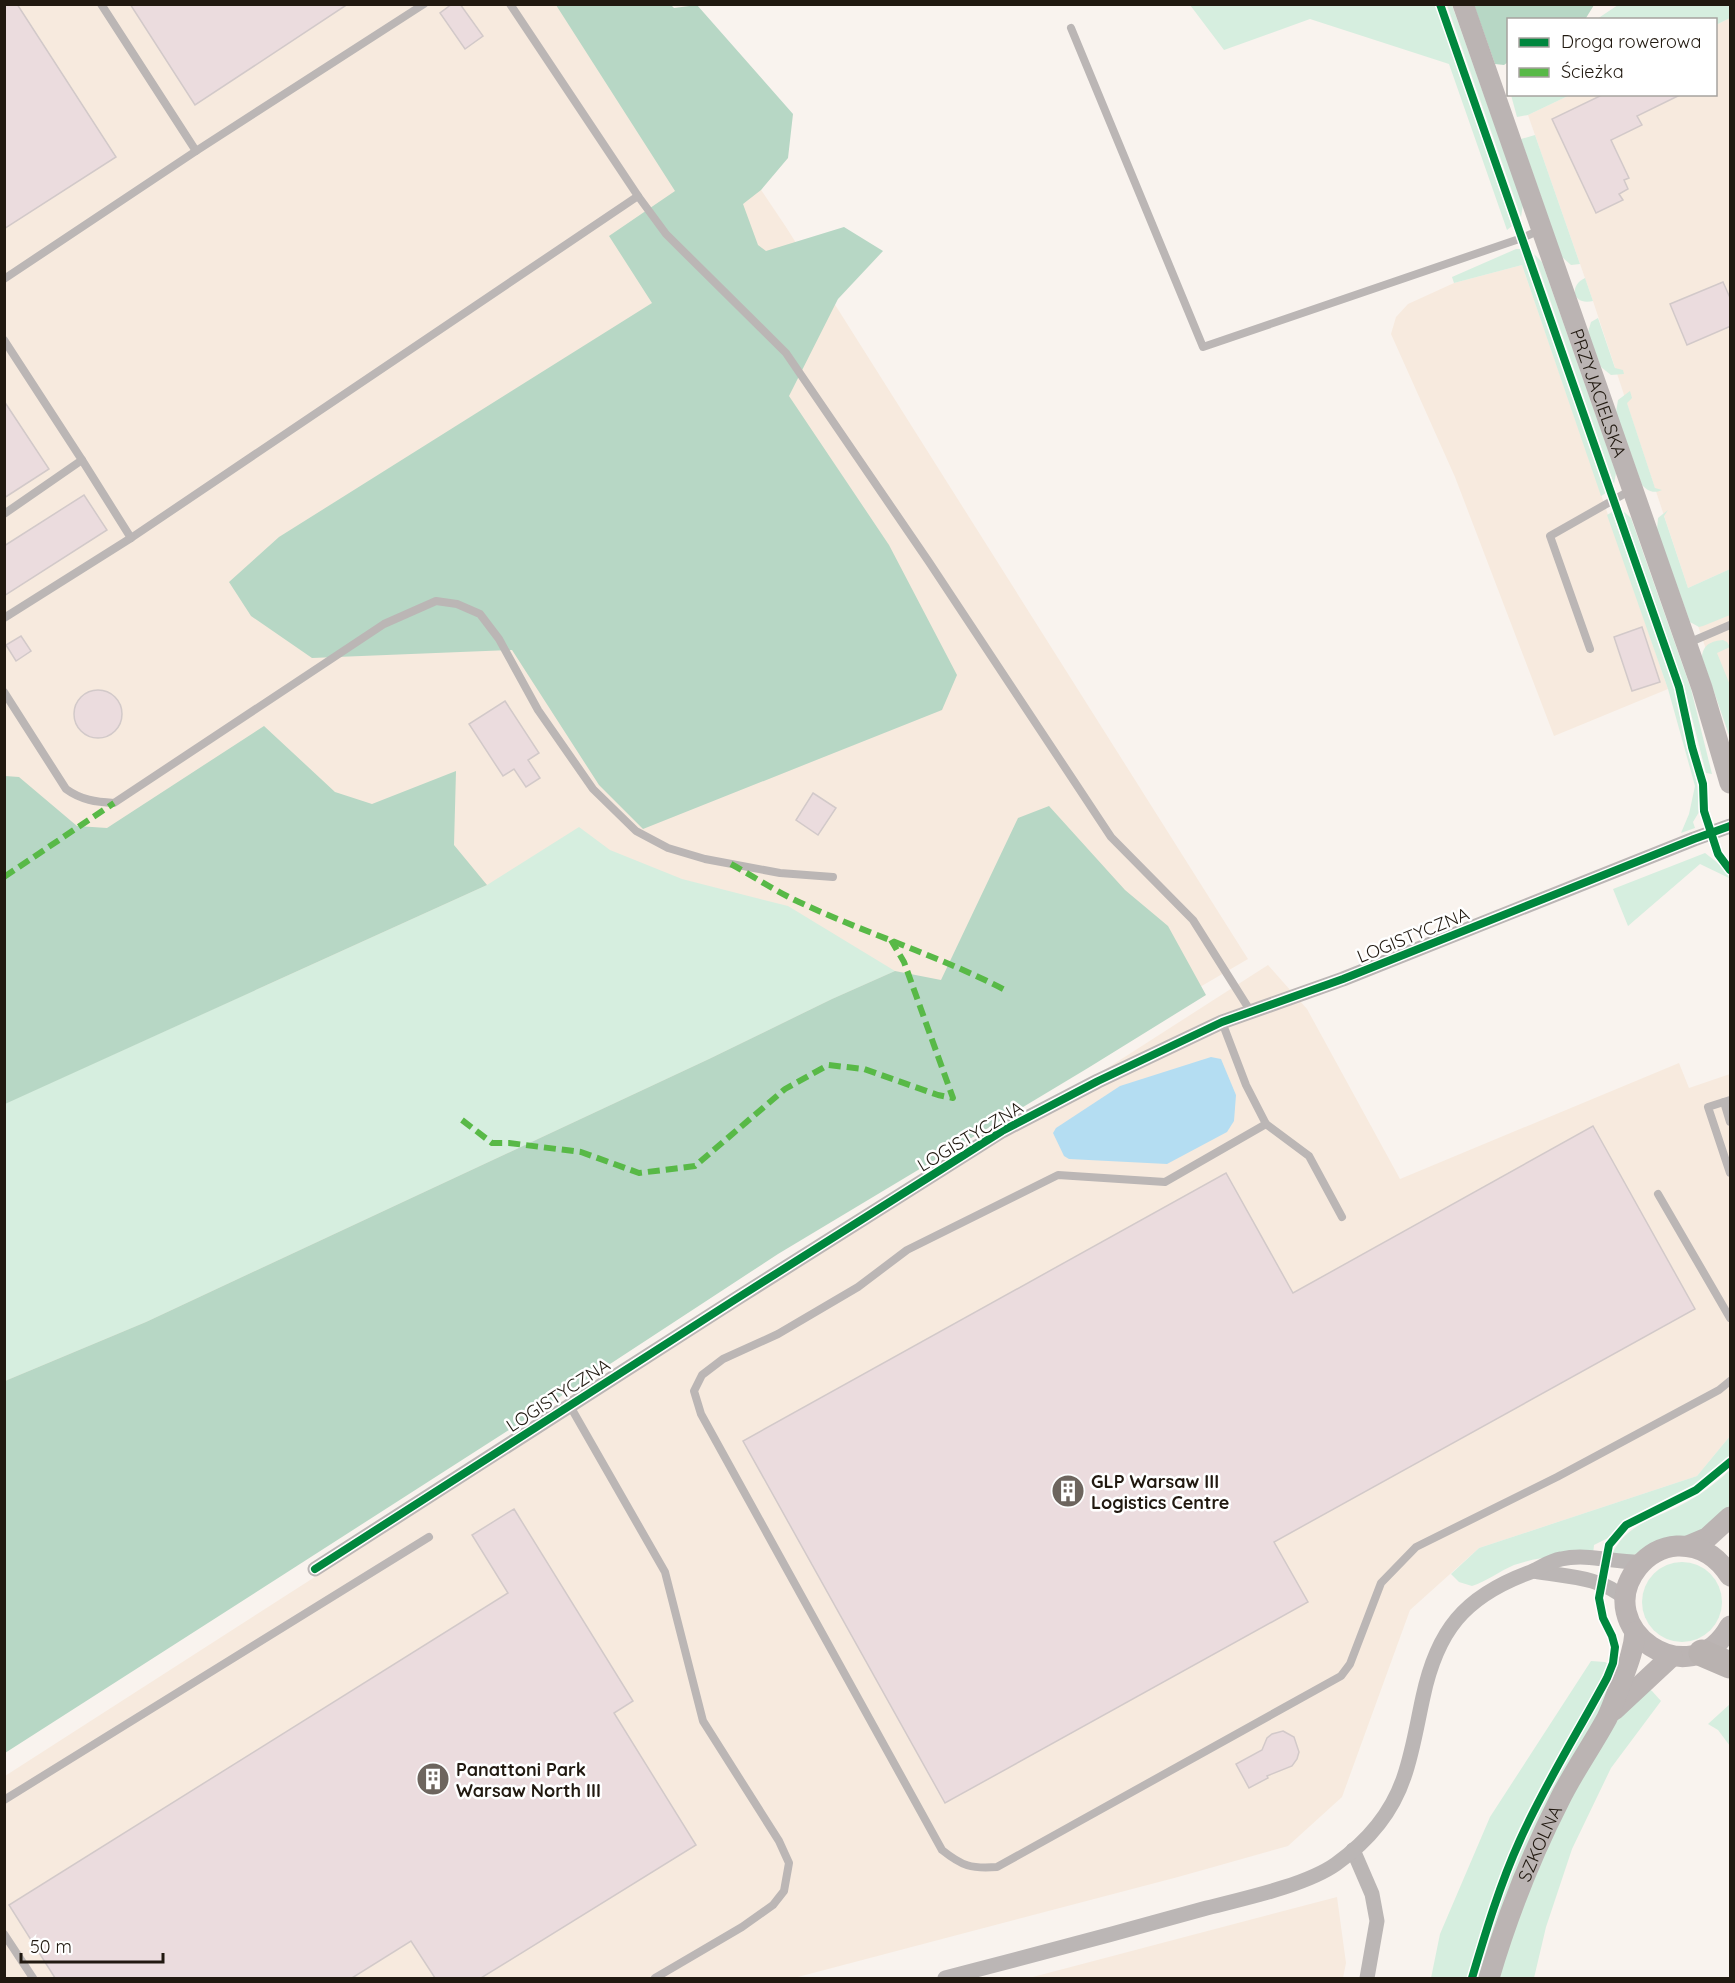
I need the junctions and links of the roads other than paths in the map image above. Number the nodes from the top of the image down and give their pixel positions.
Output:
1 (101, 4) edge
2 (424, 4) edge
3 (510, 4) edge
4 (1463, 4) edge
5 (1071, 28) dead end
6 (196, 151) junction
7 (638, 196) junction
8 (1541, 229) junction
9 (4, 279) edge
10 (4, 340) edge
11 (82, 460) junction
12 (1632, 490) junction
13 (4, 514) edge
14 (131, 538) junction
15 (4, 618) edge
16 (1731, 625) edge
17 (1686, 644) junction
18 (1590, 649) dead end
19 (4, 692) edge
20 (1731, 783) edge
21 (1731, 826) edge
22 (834, 876) dead end
23 (1251, 1012) junction
24 (1222, 1022) junction
25 (1727, 1101) edge
26 (1731, 1122) edge
27 (1266, 1124) junction
28 (1731, 1173) edge
29 (1658, 1194) dead end
30 (1342, 1217) dead end
31 (1731, 1318) edge
32 (1731, 1381) edge
33 (570, 1406) junction
34 (1731, 1517) edge
35 (429, 1537) dead end
36 (1688, 1546) junction
37 (1642, 1562) junction
38 (315, 1569) dead end
39 (1534, 1571) junction
40 (1731, 1576) edge
41 (1626, 1599) junction
42 (1731, 1626) edge
43 (1635, 1632) junction
44 (1702, 1653) junction
45 (1672, 1656) junction
46 (1731, 1665) edge
47 (1607, 1717) junction
48 (4, 1800) edge
49 (1353, 1850) junction
50 (4, 1934) edge
51 (33, 1978) edge
52 (655, 1978) edge
53 (945, 1978) edge
54 (1367, 1978) edge
55 (1489, 1978) edge

1 - 6 lane
2 - 6 lane
3 - 7 lane
4 - 8 street, PRZYJACIELSKA
5 - 8 lane
6 - 9 lane
7 - 14 lane
7 - 23 lane
8 - 12 street, PRZYJACIELSKA
10 - 11 lane
11 - 13 lane
11 - 14 lane
12 - 17 street, PRZYJACIELSKA
12 - 18 lane
14 - 15 lane
16 - 17 lane
17 - 20 street, PRZYJACIELSKA
19 - 22 lane
21 - 23 street, LOGISTYCZNA
23 - 24 street, LOGISTYCZNA
24 - 27 lane
24 - 33 street, LOGISTYCZNA
25 - 26 lane
25 - 28 lane
27 - 30 lane
27 - 32 lane
29 - 31 lane
33 - 38 street, LOGISTYCZNA
33 - 52 lane
34 - 36 street
35 - 48 lane
36 - 37 street
36 - 40 street
37 - 39 street
37 - 41 street
39 - 41 street
39 - 49 street
41 - 43 street
42 - 44 street
43 - 45 street
43 - 47 street, SZKOLNA
44 - 45 street
44 - 46 highway
45 - 47 street, SZKOLNA
47 - 55 street, SZKOLNA
49 - 53 street
49 - 54 street
50 - 51 lane

